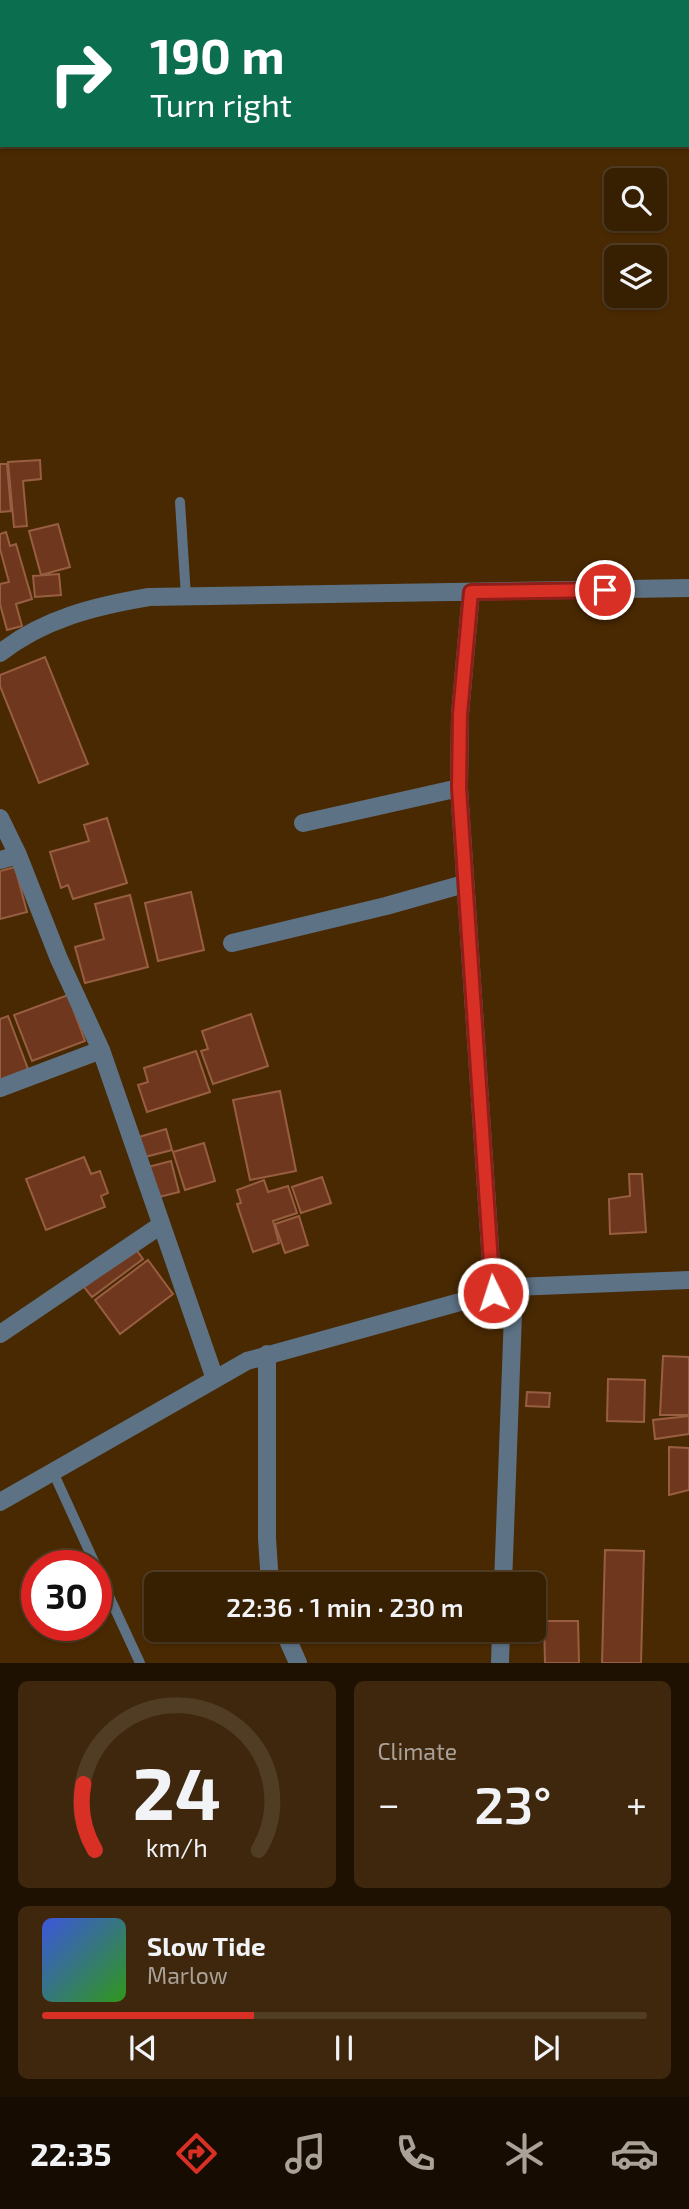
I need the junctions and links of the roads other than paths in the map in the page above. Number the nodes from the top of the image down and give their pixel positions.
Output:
1 (180, 502) dead end
2 (689, 588) edge
3 (471, 592) junction
4 (186, 597) junction
5 (0, 653) edge
6 (459, 788) junction
7 (0, 818) edge
8 (303, 823) dead end
9 (18, 855) junction
10 (0, 860) edge
11 (464, 884) junction
12 (232, 943) dead end
13 (101, 1049) junction
14 (0, 1088) edge
15 (161, 1225) junction
16 (689, 1280) edge
17 (514, 1287) junction
18 (493, 1293) junction
19 (0, 1334) edge
20 (267, 1354) junction
21 (215, 1379) junction
22 (53, 1472) junction
23 (0, 1502) edge
24 (88, 1550) edge
25 (269, 1572) edge
26 (503, 1572) edge
27 (112, 1602) edge
28 (288, 1642) edge
29 (501, 1642) edge
30 (140, 1663) edge
31 (298, 1663) edge
32 (500, 1663) edge

1 - 4 lane
2 - 3 street
3 - 4 street
3 - 6 street
4 - 5 street
6 - 8 street
6 - 11 street
7 - 9 street
9 - 10 street
9 - 13 street
11 - 12 street
11 - 18 street
13 - 14 street
13 - 15 street
15 - 19 street
15 - 21 street
16 - 17 street
17 - 18 street
17 - 26 street
18 - 20 street
20 - 21 street
20 - 25 street
21 - 22 street
22 - 23 street
22 - 24 lane
27 - 30 lane
28 - 31 street
29 - 32 street

